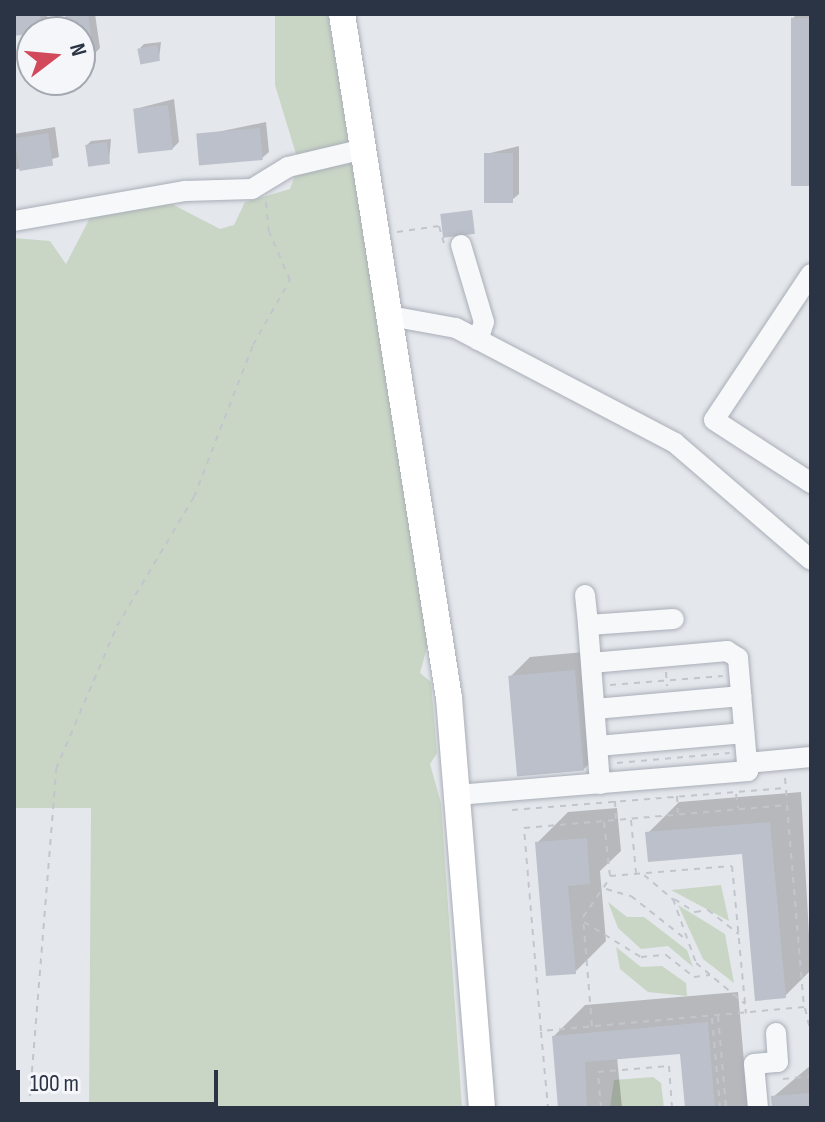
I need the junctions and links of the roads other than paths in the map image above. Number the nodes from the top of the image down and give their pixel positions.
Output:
1 (342, 14) edge
2 (364, 149) junction
3 (14, 221) edge
4 (461, 245) road end
5 (811, 274) edge
6 (390, 316) junction
7 (478, 340) junction
8 (811, 483) edge
9 (811, 560) edge
10 (585, 595) dead end
11 (674, 619) dead end
12 (588, 625) junction
13 (591, 663) junction
14 (740, 686) junction
15 (595, 709) junction
16 (746, 749) junction
17 (811, 757) edge
18 (599, 765) junction
19 (457, 795) junction
20 (776, 1033) dead end
21 (482, 1108) edge
22 (758, 1108) edge

1 - 2 main road
2 - 3 street
2 - 6 main road
4 - 7 street
5 - 8 street
6 - 7 street
6 - 19 main road
7 - 9 street
10 - 12 street
11 - 12 street
12 - 13 street
13 - 14 street
13 - 15 street
14 - 15 street
14 - 16 street
15 - 18 street
16 - 17 street
16 - 18 street
16 - 18 street
18 - 19 street
19 - 21 main road
20 - 22 street

